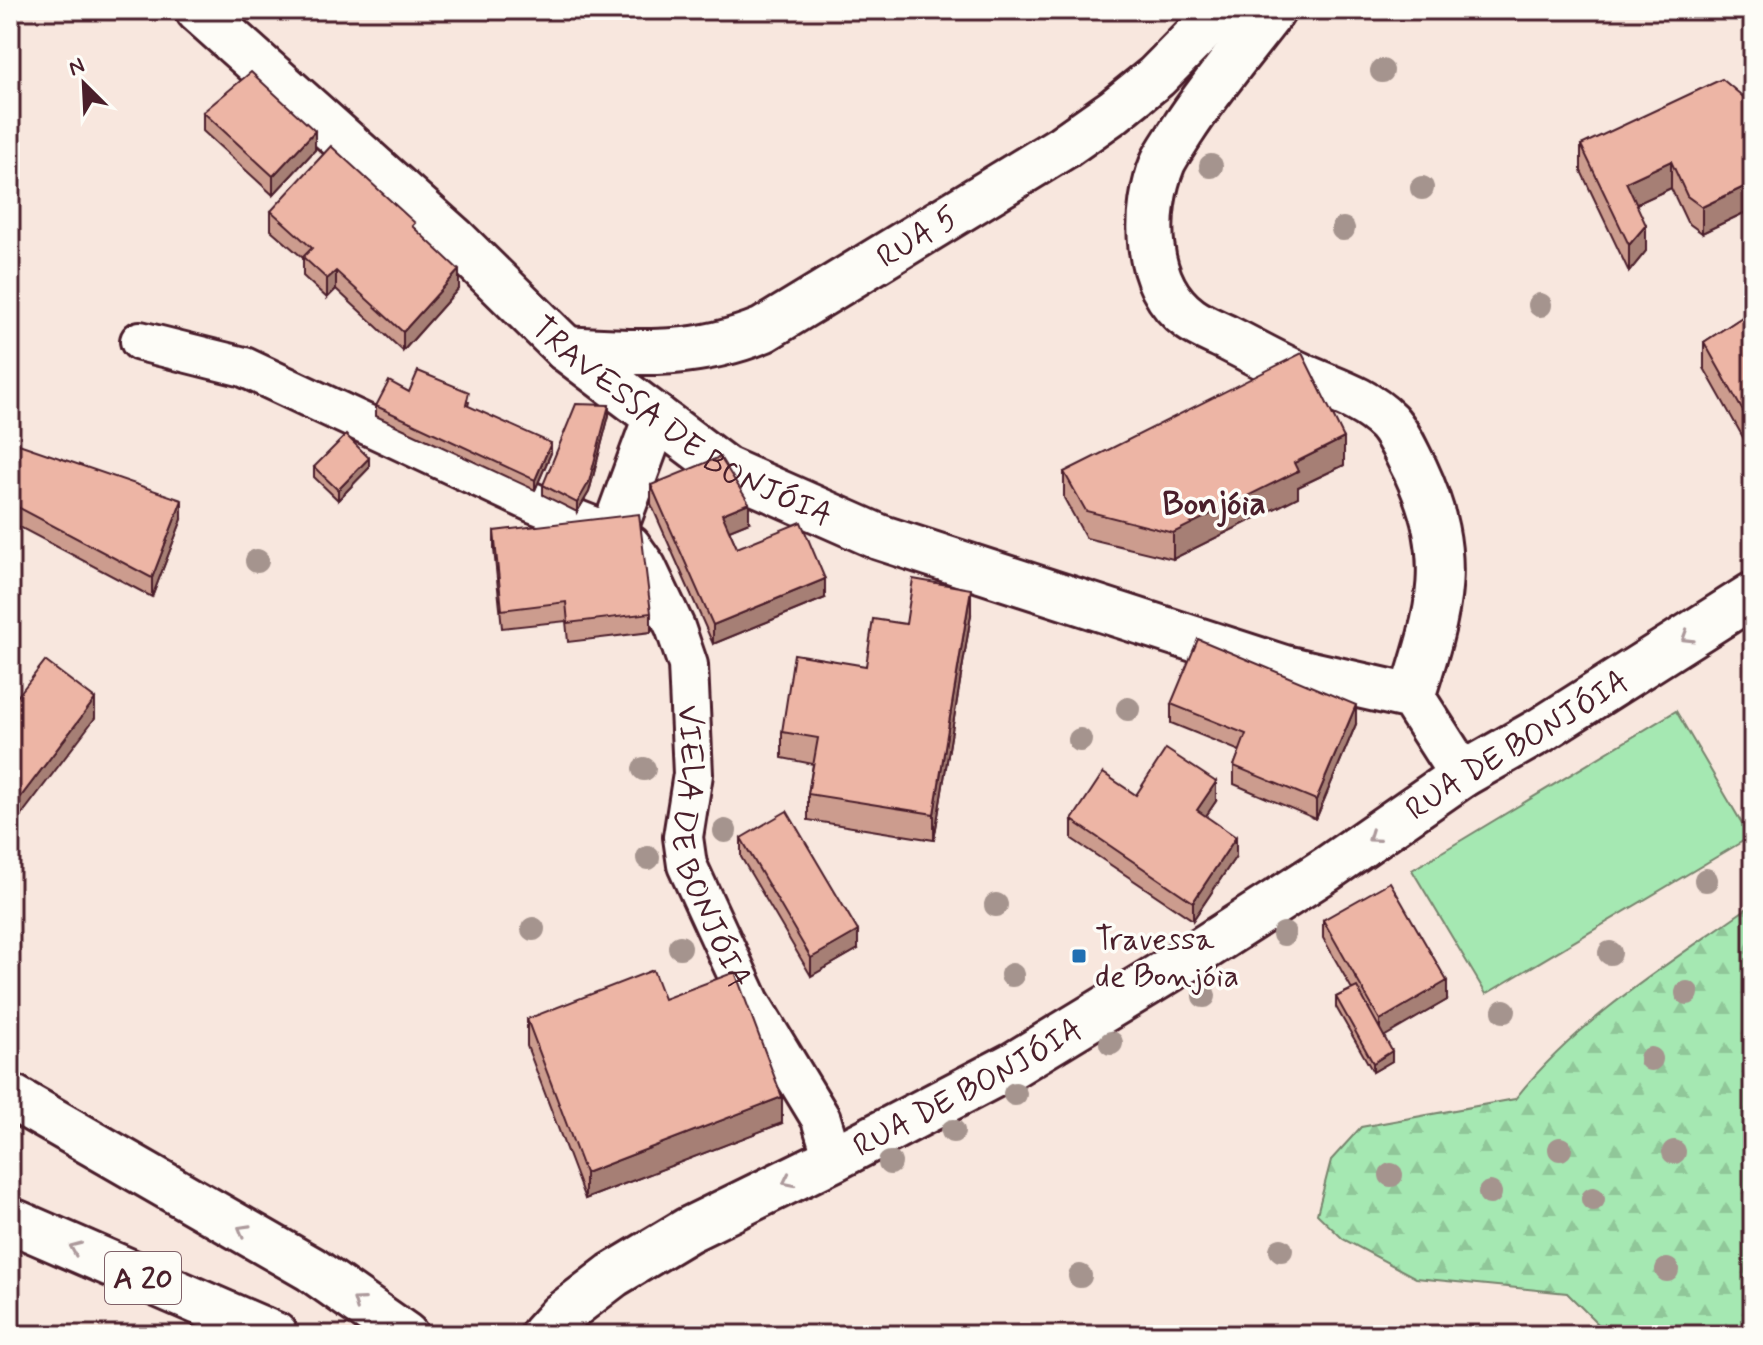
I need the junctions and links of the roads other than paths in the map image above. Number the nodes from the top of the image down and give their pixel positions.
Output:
1 (198, 10) edge
2 (1222, 10) edge
3 (1273, 10) edge
4 (140, 341) dead end
5 (566, 349) junction
6 (656, 417) junction
7 (613, 534) junction
8 (1753, 595) edge
9 (1412, 697) junction
10 (1462, 775) junction
11 (10, 1096) edge
12 (833, 1159) junction
13 (10, 1220) edge
14 (275, 1335) edge
15 (405, 1335) edge
16 (543, 1335) edge

1 - 5 main road, TRAVESSA DE BONJÓIA
2 - 5 main road, RUA 5
3 - 9 main road
4 - 7 street, VIELA DE BONJÓIA
5 - 6 main road, TRAVESSA DE BONJÓIA
6 - 7 main road
6 - 9 main road, TRAVESSA DE BONJÓIA
7 - 12 street, VIELA DE BONJÓIA
8 -> 10 main road, RUA DE BONJÓIA
9 - 10 main road
10 -> 12 main road, RUA DE BONJÓIA
15 -> 11 main road
12 -> 16 main road, RUA DE BONJÓIA
14 -> 13 main road, A 20

